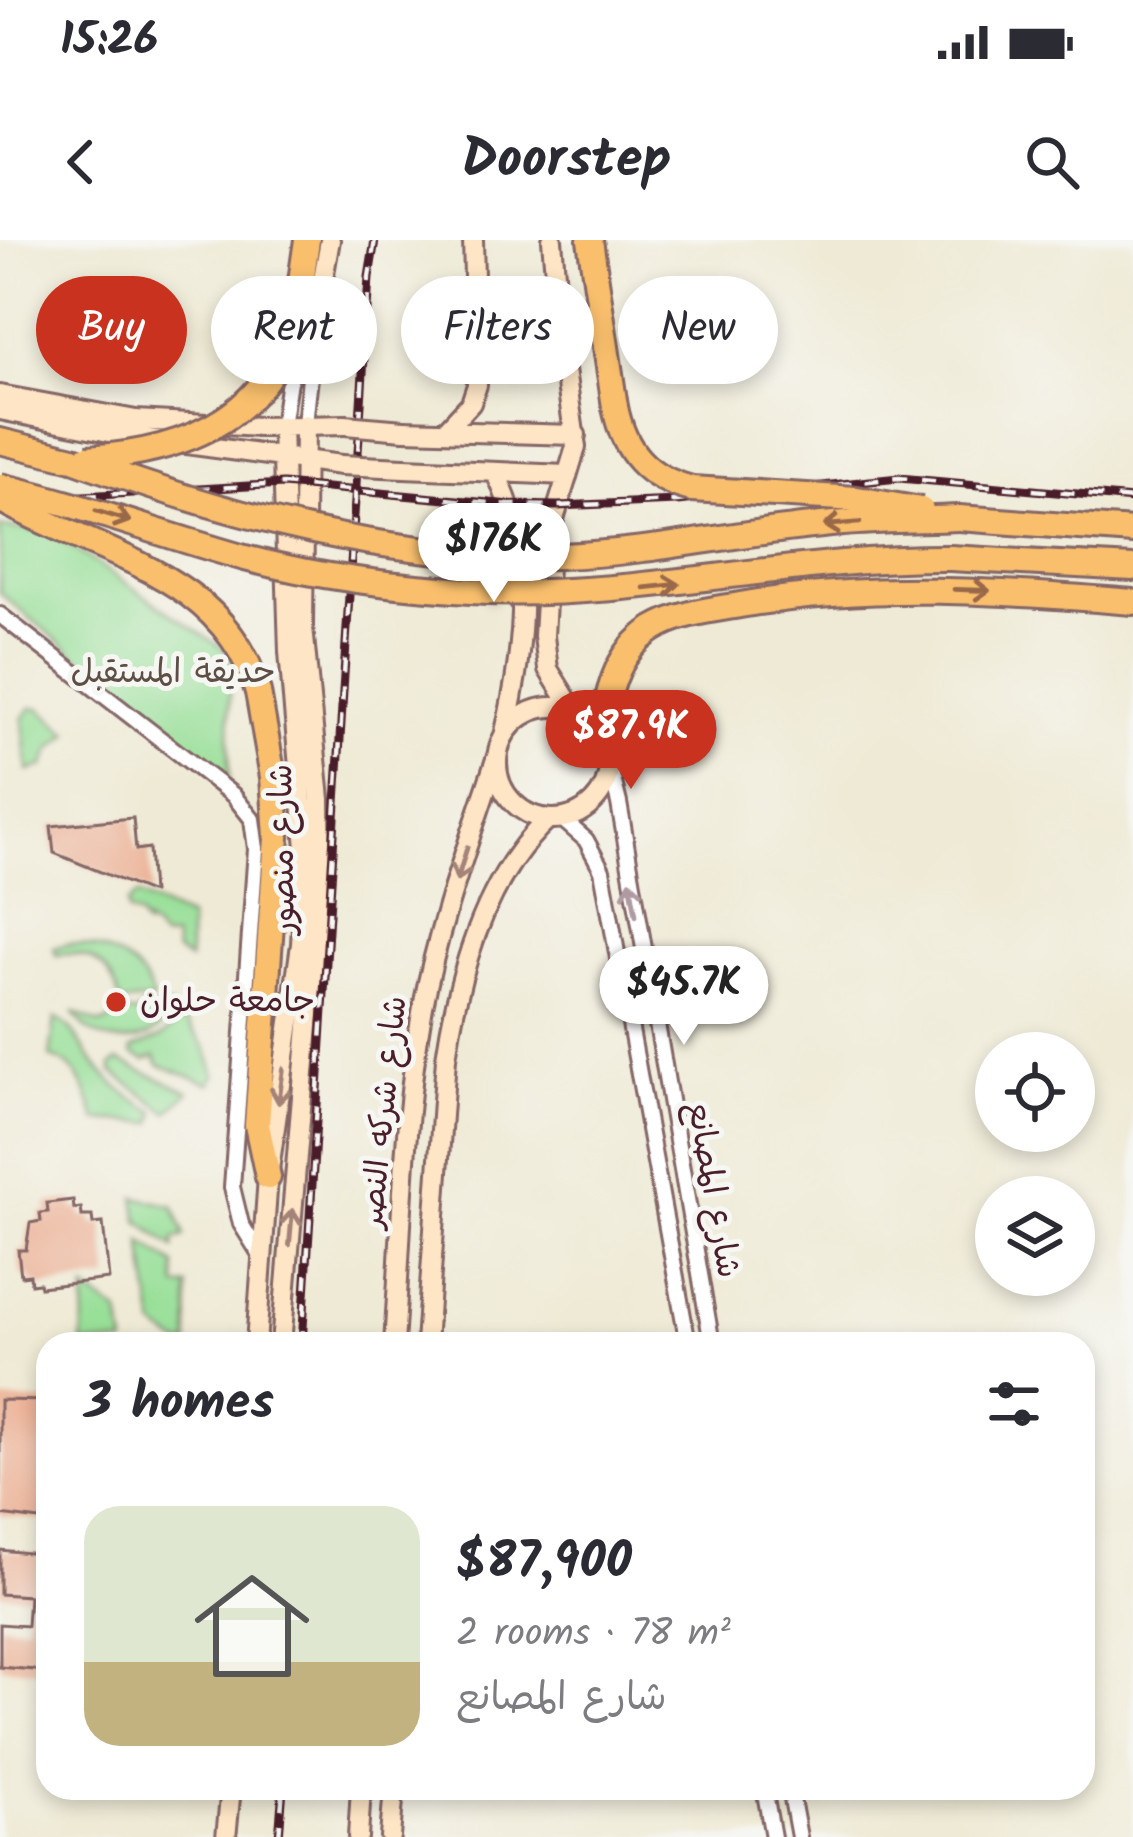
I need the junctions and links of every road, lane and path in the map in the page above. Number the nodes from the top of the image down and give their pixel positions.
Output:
1 (307, 240) edge
2 (330, 240) edge
3 (473, 240) edge
4 (553, 240) edge
5 (590, 240) edge
6 (324, 276) edge
7 (289, 384) edge
8 (309, 384) edge
9 (0, 395) edge
10 (0, 410) edge
11 (305, 424) junction
12 (282, 426) junction
13 (445, 431) junction
14 (576, 435) junction
15 (0, 440) edge
16 (284, 457) junction
17 (73, 459) junction
18 (305, 459) junction
19 (496, 474) junction
20 (567, 475) junction
21 (0, 486) edge
22 (0, 499) edge
23 (959, 518) junction
24 (1133, 531) edge
25 (1133, 568) edge
26 (1133, 602) edge
27 (0, 615) edge
28 (574, 711) junction
29 (505, 732) junction
30 (607, 752) junction
31 (497, 753) junction
32 (555, 819) junction
33 (268, 1177) junction
34 (694, 1247) junction
35 (671, 1250) junction
36 (261, 1256) junction
37 (257, 1332) edge
38 (282, 1332) edge
39 (395, 1332) edge
40 (427, 1332) edge
41 (686, 1332) edge
42 (710, 1332) edge
43 (229, 1800) edge
44 (360, 1800) edge
45 (393, 1800) edge
46 (766, 1800) edge
47 (792, 1800) edge
48 (226, 1837) edge
49 (358, 1837) edge
50 (390, 1837) edge
51 (773, 1837) edge
52 (799, 1837) edge

1 - 17 highway, bridge
2 - 6 street
3 - 13 street
4 - 14 street
5 - 23 highway, bridge
7 - 12 street
8 - 11 street
9 - 12 street
10 - 16 street
11 - 12 street
11 - 13 street, bridge
11 - 18 street, شارع منصور
12 - 16 street, شارع منصور
13 - 14 street
14 - 20 street
15 - 17 highway
16 - 18 street
16 -> 33 street, شارع منصور
23 -> 17 highway, bridge
18 - 19 street, bridge
38 -> 18 street, شارع منصور
19 - 20 street
19 - 29 street
20 - 28 street
21 -> 25 highway, bridge
22 - 33 highway, bridge
23 - 24 highway
30 -> 26 highway
27 - 36 street
28 - 29 street
28 - 30 street
29 - 31 street
30 - 32 street
34 -> 30 street, شارع المصانع
31 - 32 street
31 -> 39 street, شارع شركه النصر
32 - 35 street, شارع المصانع
32 - 40 street, شارع شركه النصر
33 - 36 street, شارع منصور
34 - 35 street
34 - 42 street, شارع المصانع
35 - 41 street, شارع المصانع
36 - 37 street, شارع منصور
43 - 48 street
44 - 49 street
45 - 50 street
46 - 51 street
47 - 52 street

